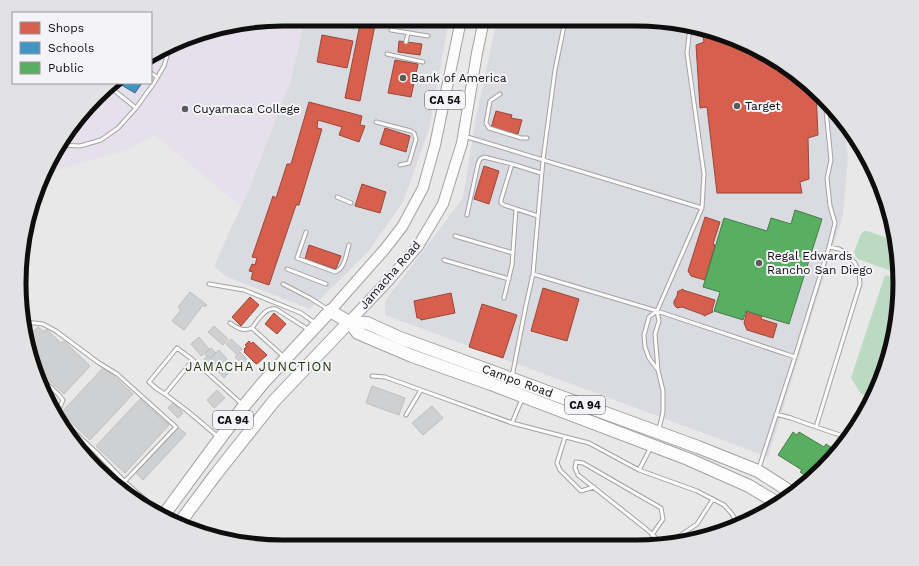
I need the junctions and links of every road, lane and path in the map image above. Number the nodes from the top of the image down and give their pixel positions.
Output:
1 (460, 26) edge
2 (483, 26) edge
3 (564, 26) edge
4 (392, 30) dead end
5 (689, 32) edge
6 (408, 33) junction
7 (428, 36) dead end
8 (406, 42) dead end
9 (404, 53) dead end
10 (168, 54) edge
11 (387, 54) dead end
12 (402, 57) junction
13 (423, 62) dead end
14 (152, 74) edge
15 (157, 77) junction
16 (114, 90) edge
17 (500, 94) dead end
18 (136, 108) junction
19 (826, 111) edge
20 (376, 122) dead end
21 (463, 136) junction
22 (527, 138) dead end
23 (66, 145) edge
24 (543, 160) junction
25 (512, 164) junction
26 (400, 165) dead end
27 (542, 173) junction
28 (337, 197) dead end
29 (351, 203) dead end
30 (702, 208) junction
31 (516, 209) junction
32 (467, 215) dead end
33 (538, 216) junction
34 (306, 232) dead end
35 (455, 236) dead end
36 (349, 245) dead end
37 (829, 247) junction
38 (513, 253) junction
39 (444, 260) dead end
40 (287, 269) dead end
41 (533, 274) junction
42 (508, 279) junction
43 (209, 284) dead end
44 (283, 284) dead end
45 (326, 284) dead end
46 (504, 298) dead end
47 (330, 311) junction
48 (657, 311) junction
49 (29, 322) edge
50 (349, 322) junction
51 (230, 323) dead end
52 (252, 328) junction
53 (314, 328) junction
54 (795, 357) junction
55 (286, 359) junction
56 (193, 360) junction
57 (658, 370) junction
58 (372, 376) dead end
59 (512, 379) junction
60 (47, 384) edge
61 (421, 390) junction
62 (165, 394) junction
63 (522, 396) junction
64 (244, 406) junction
65 (59, 410) edge
66 (776, 414) junction
67 (406, 415) dead end
68 (512, 423) junction
69 (816, 427) junction
70 (72, 430) edge
71 (659, 432) junction
72 (842, 436) edge
73 (565, 437) junction
74 (220, 439) junction
75 (652, 445) junction
76 (639, 470) junction
77 (758, 471) junction
78 (124, 481) junction
79 (594, 487) junction
80 (788, 490) edge
81 (713, 499) junction
82 (773, 500) edge
83 (149, 503) edge
84 (166, 511) edge
85 (183, 519) edge
86 (735, 519) edge
87 (652, 535) junction
88 (677, 537) edge
89 (657, 539) edge

1 - 47 main road, Jamacha Road / CA 54
2 - 21 main road, Jamacha Road / CA 54
3 - 24 lane
4 - 6 lane
5 - 30 lane
6 - 7 lane
6 - 8 lane
9 - 12 lane
10 - 15 lane
11 - 12 lane
12 - 13 lane
14 - 15 lane
15 - 18 lane
16 - 18 lane
17 - 22 lane
18 - 23 lane
19 - 37 lane
20 - 26 lane
21 - 24 lane
21 - 50 main road, Jamacha Road / CA 54
24 - 27 lane
24 - 30 lane
25 - 27 lane
25 - 31 lane
25 - 32 lane
27 - 33 lane
28 - 29 lane
30 - 48 lane
31 - 33 lane
31 - 38 lane
33 - 41 lane
34 - 36 lane
35 - 38 lane
37 - 54 lane
37 - 69 lane
38 - 42 lane
39 - 42 lane
40 - 45 lane
41 - 48 lane
41 - 59 lane
42 - 46 lane
43 - 53 lane
44 - 47 lane
47 - 50 highway, Campo Road / CA 94
47 - 53 highway, CA 94
48 - 54 lane
48 - 57 lane
48 - 57 lane
49 - 78 lane
50 - 59 highway, Campo Road / CA 94
50 - 63 highway, Campo Road / CA 94
50 - 85 highway, CA 94
51 - 52 lane
52 - 53 lane
52 - 55 lane
53 - 55 highway, CA 94
54 - 66 lane
55 - 64 highway, CA 94
56 - 62 lane
56 - 62 lane
56 - 64 lane
57 - 71 lane
58 - 61 lane
59 - 71 highway, Campo Road / CA 94
60 - 65 lane
61 - 67 lane
61 - 68 lane
62 - 74 lane
63 - 68 lane
63 - 75 highway, Campo Road / CA 94
64 - 74 highway, CA 94
66 - 69 lane
66 - 77 lane
68 - 73 lane
69 - 72 lane
70 - 78 lane
71 - 75 lane
71 - 77 highway, Campo Road / CA 94
73 - 76 lane
73 - 79 lane
74 - 84 highway, CA 94
75 - 76 lane
75 - 82 highway, Campo Road / CA 94
76 - 81 lane
77 - 80 highway, Campo Road / CA 94
78 - 83 lane
79 - 87 lane
79 - 87 lane
81 - 86 lane
81 - 88 lane
87 - 89 lane

